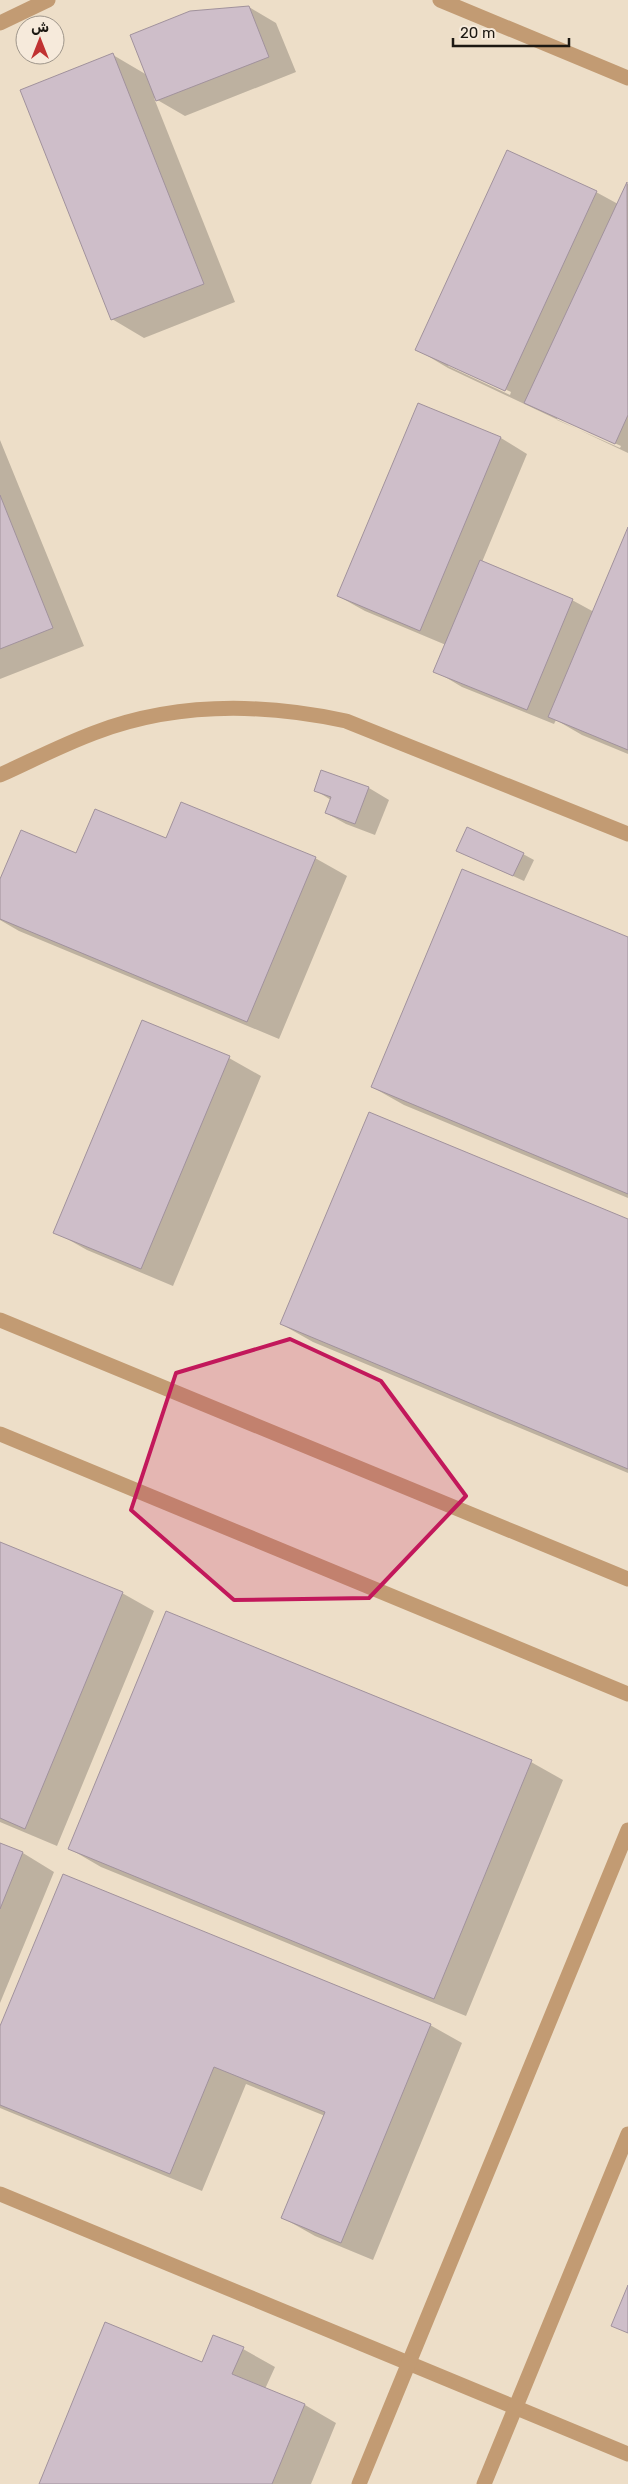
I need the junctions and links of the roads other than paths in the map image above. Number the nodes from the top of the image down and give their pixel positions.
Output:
1 (48, 0) edge
2 (440, 0) edge
3 (0, 22) edge
4 (628, 78) edge
5 (0, 774) edge
6 (628, 834) edge
7 (0, 1320) edge
8 (0, 1434) edge
9 (628, 1579) edge
10 (628, 1694) edge
11 (628, 1830) edge
12 (628, 2134) edge
13 (0, 2194) edge
14 (408, 2363) junction
15 (516, 2407) junction
16 (628, 2454) edge
17 (359, 2484) edge
18 (484, 2484) edge

1 - 3 street
2 - 4 street
5 - 6 street
7 - 9 street
8 - 10 street
11 - 14 street
12 - 15 street
13 - 14 street
14 - 15 street
14 - 17 street
15 - 16 street
15 - 18 street

